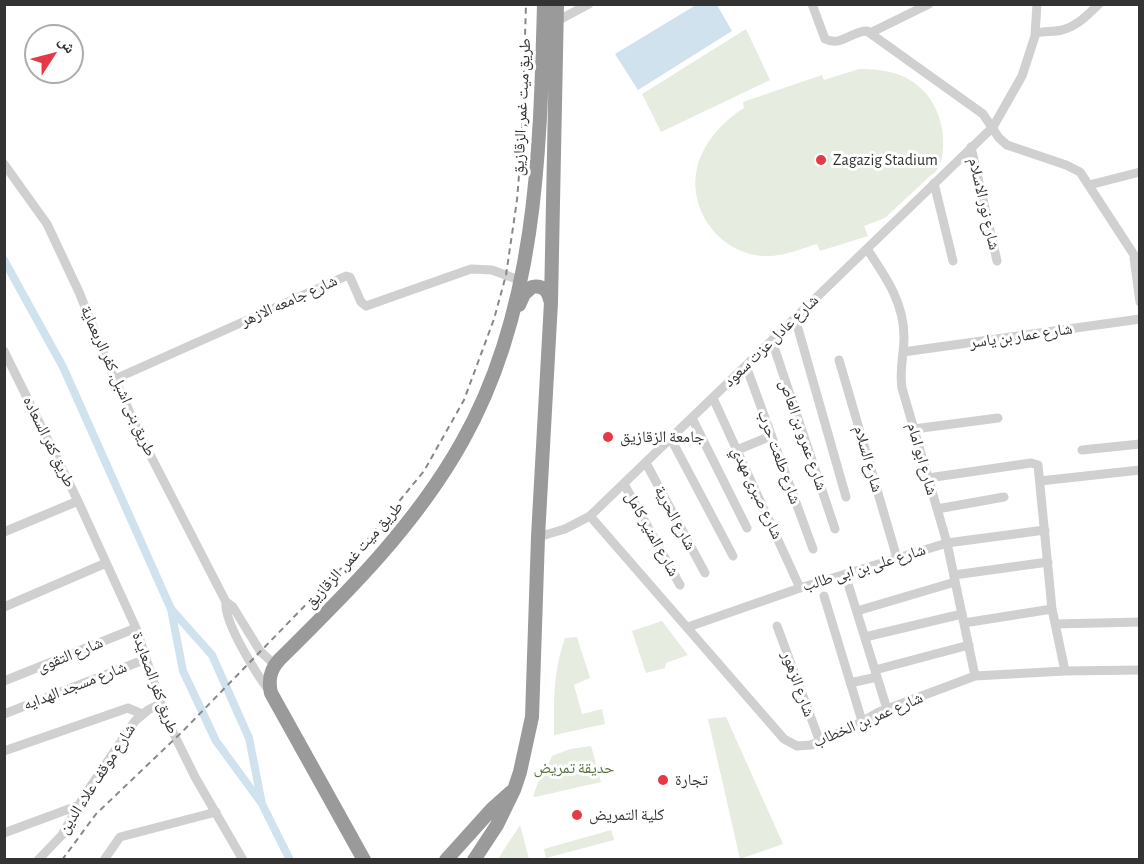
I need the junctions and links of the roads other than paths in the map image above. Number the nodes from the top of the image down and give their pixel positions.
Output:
1 (544, 4) edge
2 (557, 4) edge
3 (589, 4) edge
4 (812, 4) edge
5 (929, 4) edge
6 (1037, 4) edge
7 (1099, 4) edge
8 (557, 21) junction
9 (870, 33) junction
10 (1035, 35) junction
11 (993, 127) junction
12 (971, 147) junction
13 (4, 164) edge
14 (1140, 172) edge
15 (934, 183) junction
16 (1089, 185) junction
17 (551, 235) junction
18 (527, 241) junction
19 (867, 249) junction
20 (1137, 260) edge
21 (952, 261) dead end
22 (997, 261) dead end
23 (519, 280) junction
24 (551, 302) junction
25 (1140, 302) edge
26 (795, 318) junction
27 (1140, 320) edge
28 (511, 323) junction
29 (772, 341) junction
30 (4, 351) edge
31 (903, 352) junction
32 (839, 360) dead end
33 (746, 366) junction
34 (115, 379) junction
35 (713, 398) junction
36 (692, 418) junction
37 (998, 418) dead end
38 (914, 429) junction
39 (771, 436) junction
40 (670, 439) junction
41 (1140, 444) edge
42 (737, 450) junction
43 (1082, 450) dead end
44 (646, 463) junction
45 (1140, 470) edge
46 (928, 478) junction
47 (1040, 481) junction
48 (624, 484) junction
49 (846, 497) dead end
50 (1004, 497) dead end
51 (78, 501) junction
52 (937, 509) junction
53 (590, 516) junction
54 (747, 528) dead end
55 (835, 529) dead end
56 (1045, 530) junction
57 (4, 532) edge
58 (538, 537) junction
59 (947, 543) junction
60 (813, 549) dead end
61 (733, 556) dead end
62 (897, 558) junction
63 (1048, 562) junction
64 (106, 563) junction
65 (705, 573) dead end
66 (845, 574) junction
67 (955, 578) junction
68 (680, 585) dead end
69 (800, 588) junction
70 (824, 596) dead end
71 (226, 602) junction
72 (4, 607) edge
73 (1052, 609) junction
74 (857, 611) junction
75 (963, 618) junction
76 (1140, 622) edge
77 (1055, 624) junction
78 (777, 626) dead end
79 (688, 627) junction
80 (136, 628) junction
81 (865, 637) junction
82 (969, 645) junction
83 (146, 659) junction
84 (274, 665) junction
85 (1140, 670) edge
86 (1065, 671) junction
87 (876, 673) junction
88 (975, 676) junction
89 (4, 681) edge
90 (850, 683) junction
91 (271, 693) junction
92 (160, 704) junction
93 (887, 709) junction
94 (4, 714) edge
95 (142, 714) junction
96 (862, 721) junction
97 (820, 742) junction
98 (4, 752) edge
99 (514, 790) junction
100 (77, 806) junction
101 (216, 812) junction
102 (4, 833) edge
103 (240, 859) edge
104 (38, 860) edge
105 (104, 860) edge
106 (364, 860) edge
107 (446, 860) edge
108 (474, 860) edge

1 - 18 highway, طريق ميت غمر, الزقازيق
2 - 8 highway, طريق ميت غمر, الزقازيق
3 - 8 street
4 - 9 street
5 - 9 street
6 - 10 street, شارع عادل عزت سعود
7 - 10 street
8 - 17 highway, طريق ميت غمر, الزقازيق
9 - 11 street
10 - 11 street, شارع عادل عزت سعود
11 - 12 street, شارع عادل عزت سعود
11 - 16 street
12 - 15 street, شارع عادل عزت سعود
12 - 22 street, شارع نور الاسلام
13 - 34 street, طريق بنى اشبل, كفر الربعماية
14 - 16 street
15 - 19 street, شارع عادل عزت سعود
15 - 21 street
16 - 20 street
17 - 18 highway
17 - 24 highway, طريق ميت غمر, الزقازيق
18 - 23 highway, طريق ميت غمر, الزقازيق
19 - 26 street, شارع عادل عزت سعود
19 - 31 street, شارع ابو امام
20 - 25 street
23 - 28 highway, طريق ميت غمر, الزقازيق
23 - 34 street, شارع جامعه الازهر
24 - 28 highway
24 - 58 highway, طريق ميت غمر, الزقازيق
26 - 29 street, شارع عادل عزت سعود
26 - 49 street
27 - 31 street, شارع عمار بن ياسر
28 - 84 highway, طريق ميت غمر, الزقازيق
29 - 33 street, شارع عادل عزت سعود
29 - 55 street, شارع عمرو بن العاص
30 - 51 street, طريق كفر السعاده
31 - 38 street, شارع ابو امام
32 - 62 street, شارع السلام
33 - 35 street, شارع عادل عزت سعود
33 - 39 street, شارع طلعت حرب
34 - 71 street, طريق بنى اشبل, كفر الربعماية
35 - 36 street, شارع عادل عزت سعود
35 - 42 street, شارع صبرى مهدي
36 - 40 street, شارع عادل عزت سعود
36 - 54 street
37 - 38 street
38 - 46 street, شارع ابو امام
39 - 42 street
39 - 60 street, شارع طلعت حرب
40 - 44 street, شارع عادل عزت سعود
40 - 61 street
41 - 43 street
42 - 69 street, شارع صبرى مهدي
44 - 48 street, شارع عادل عزت سعود
44 - 65 street, شارع الحرية
45 - 47 street
46 - 47 street
46 - 52 street, شارع ابو امام
47 - 56 street
48 - 53 street, شارع عادل عزت سعود
48 - 68 street, شارع المنير كامل
50 - 52 street
51 - 57 street
51 - 64 street, طريق كفر الصعايدة
52 - 59 street, شارع ابو امام
53 - 58 street, شارع عادل عزت سعود
53 - 79 street, شارع عمر بن الخطاب
56 - 59 street, شارع على بن ابى طالب
56 - 63 street
58 - 99 highway, طريق ميت غمر, الزقازيق
59 - 62 street, شارع على بن ابى طالب
59 - 67 street, شارع ابو امام
62 - 66 street, شارع على بن ابى طالب
63 - 67 street
63 - 73 street
64 - 72 street
64 - 80 street, طريق كفر الصعايدة
66 - 69 street, شارع على بن ابى طالب
66 - 74 street
67 - 74 street
67 - 75 street, شارع ابو امام
69 - 79 street, شارع على بن ابى طالب
70 - 90 street
71 - 84 street
71 - 91 street
73 - 75 street
73 - 77 street
74 - 81 street
75 - 81 street
75 - 82 street, شارع ابو امام
76 - 77 street
77 - 86 street
78 - 97 street, شارع الزهور
79 - 97 street, شارع عمر بن الخطاب
80 - 83 street, طريق كفر الصعايدة
80 - 89 street, شارع التقوى
81 - 87 street
82 - 87 street
82 - 88 street, شارع ابو امام
83 - 92 street, طريق كفر الصعايدة
83 - 94 street, شارع مسجد الهدايه
84 - 91 highway
85 - 86 street, شارع عمر بن الخطاب
86 - 88 street, شارع عمر بن الخطاب
87 - 90 street
87 - 93 street
88 - 93 street, شارع عمر بن الخطاب
90 - 96 street
91 - 106 highway
92 - 95 street, شارع موقف علاء الدين
92 - 101 street, طريق كفر الصعايدة
93 - 96 street, شارع عمر بن الخطاب
95 - 98 street
95 - 100 street, شارع موقف علاء الدين
96 - 97 street, شارع عمر بن الخطاب
99 - 107 highway
99 - 108 highway, طريق ميت غمر, الزقازيق
100 - 102 street
100 - 104 street, شارع موقف علاء الدين
101 - 103 street, طريق كفر الصعايدة
101 - 105 street

